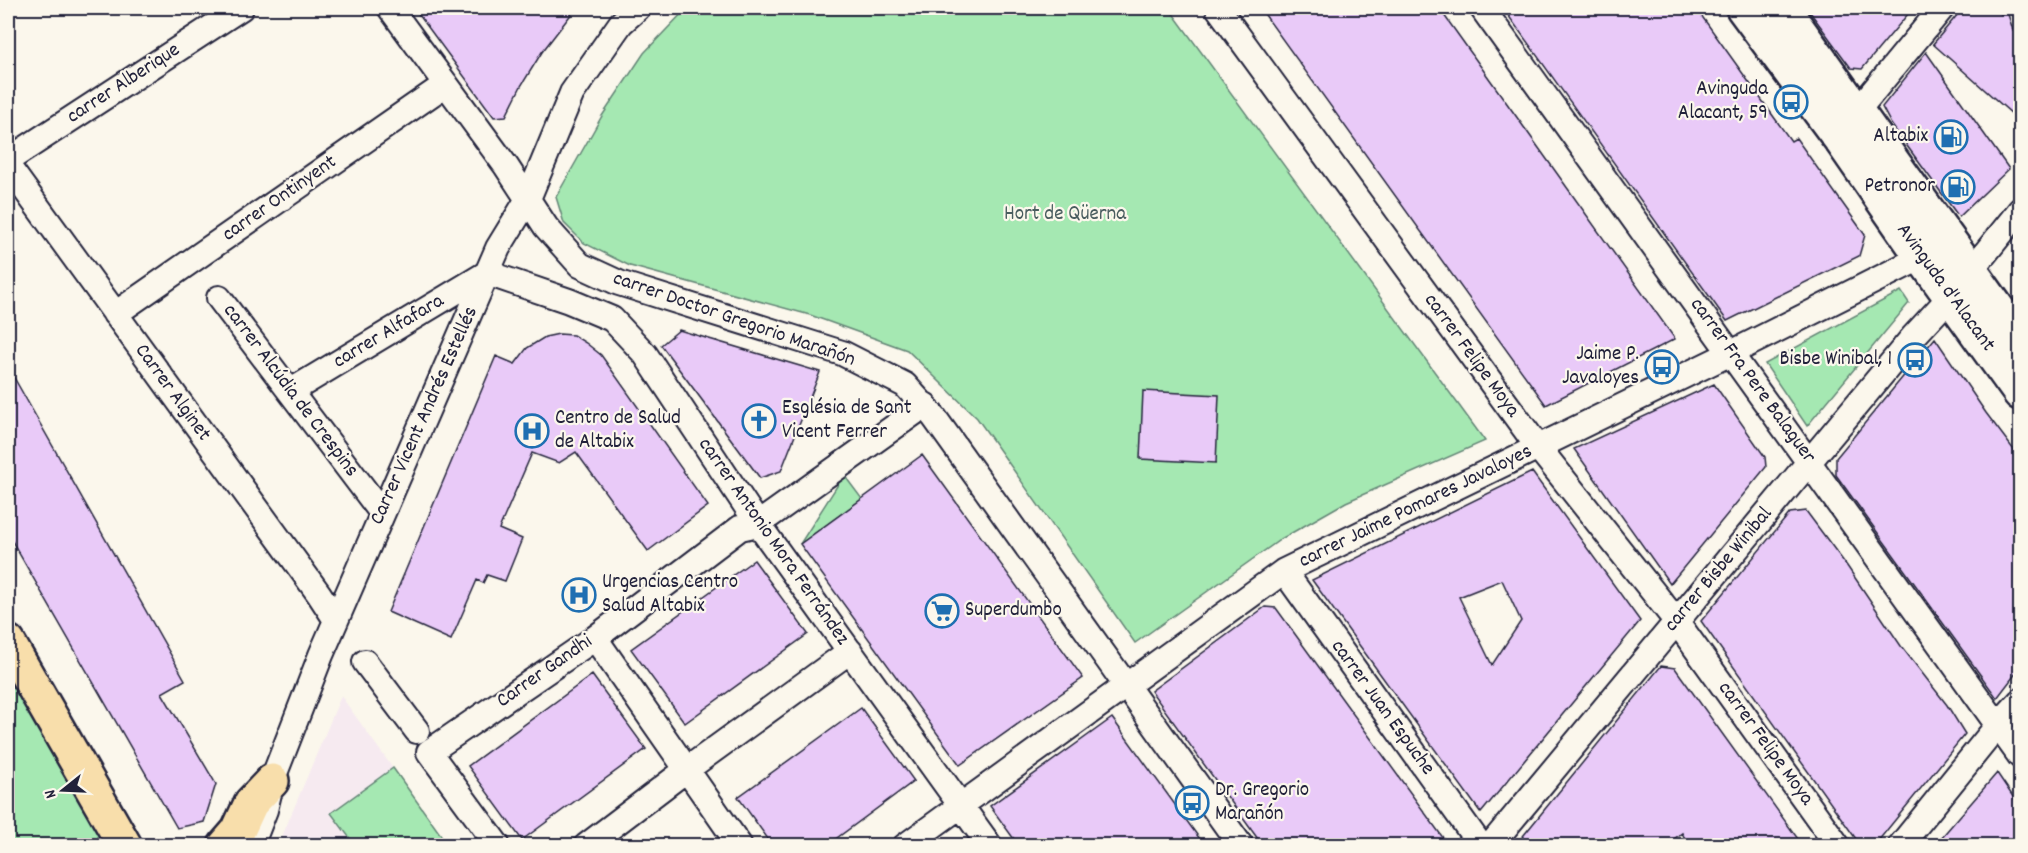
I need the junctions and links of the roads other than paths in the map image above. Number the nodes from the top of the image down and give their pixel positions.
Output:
1 (241, 8) edge
2 (390, 8) edge
3 (638, 8) edge
4 (1218, 8) edge
5 (1482, 8) edge
6 (1743, 8) edge
7 (1783, 8) edge
8 (1942, 8) edge
9 (446, 84) junction
10 (1857, 111) junction
11 (8, 160) edge
12 (8, 166) edge
13 (528, 199) junction
14 (2020, 210) edge
15 (1922, 257) junction
16 (1971, 271) junction
17 (487, 273) junction
18 (1950, 297) junction
19 (219, 298) dead end
20 (115, 314) junction
21 (2020, 340) edge
22 (1731, 353) junction
23 (291, 392) junction
24 (2020, 393) edge
25 (925, 405) junction
26 (1538, 447) junction
27 (1809, 462) junction
28 (382, 513) junction
29 (758, 524) junction
30 (1284, 571) junction
31 (336, 620) junction
32 (1677, 622) junction
33 (595, 638) junction
34 (8, 642) edge
35 (850, 651) junction
36 (365, 662) dead end
37 (1126, 686) junction
38 (2020, 701) edge
39 (1998, 724) junction
40 (423, 741) junction
41 (2020, 756) edge
42 (686, 770) junction
43 (272, 781) junction
44 (960, 806) junction
45 (125, 846) edge
46 (225, 846) edge
47 (251, 846) edge
48 (498, 846) edge
49 (586, 846) edge
50 (740, 846) edge
51 (905, 846) edge
52 (990, 846) edge
53 (1241, 846) edge
54 (1481, 846) edge
55 (1490, 846) edge
56 (1838, 846) edge
57 (1900, 846) edge

1 - 11 street, carrer Alberique
2 - 9 street
3 - 13 street, Carrer Vicent Andrés Estellés
4 - 26 street, carrer Felipe Moya
5 - 22 street, carrer Fra Pere Balaguer
6 - 15 main road, Avinguda d'Alacant
7 - 10 main road, Avinguda d'Alacant
8 - 10 street
9 - 13 street
9 - 20 street, carrer Ontinyent
10 - 16 main road, Avinguda d'Alacant
12 - 20 street, Carrer Alginet
13 - 17 street, Carrer Vicent Andrés Estellés
13 - 25 street, carrer Doctor Gregorio Marañón
14 - 16 street, carrer Bisbe Winibal
15 - 16 street
15 - 18 main road, Avinguda d'Alacant
15 - 22 street, carrer Jaime Pomares Javaloyes
16 - 18 street, carrer Bisbe Winibal
16 - 21 main road, Avinguda d'Alacant
17 - 23 street, carrer Alfafara
17 - 28 street, Carrer Vicent Andrés Estellés
17 - 29 street, carrer Antonio Mora Ferrández
18 - 24 main road, Avinguda d'Alacant
18 - 27 street, carrer Bisbe Winibal
19 - 23 street, carrer Alcúdia de Crespins
20 - 31 street, Carrer Alginet
22 - 26 street, carrer Jaime Pomares Javaloyes
22 - 27 street, carrer Fra Pere Balaguer
23 - 28 street, carrer Alcúdia de Crespins
25 - 29 street, Carrer Gandhi
25 - 37 street, carrer Doctor Gregorio Marañón
26 - 30 street, carrer Jaime Pomares Javaloyes
26 - 32 street, carrer Felipe Moya
27 - 32 street, carrer Bisbe Winibal
27 - 39 street, carrer Fra Pere Balaguer
28 - 31 street, Carrer Vicent Andrés Estellés
29 - 33 street, Carrer Gandhi
29 - 35 street, carrer Antonio Mora Ferrández
30 - 37 street, carrer Jaime Pomares Javaloyes
30 - 54 street, carrer Juan Espuche
31 - 43 street, Carrer Vicent Andrés Estellés
32 - 55 street, carrer Bisbe Winibal
32 - 56 street, carrer Felipe Moya
33 - 40 street, Carrer Gandhi
33 - 42 street
34 - 45 highway
35 - 42 street
35 - 44 street, carrer Antonio Mora Ferrández
36 - 40 street
37 - 44 street, carrer Jaime Pomares Javaloyes
37 - 53 street, carrer Doctor Gregorio Marañón
38 - 39 street
39 - 41 street, carrer Fra Pere Balaguer
39 - 57 street
40 - 48 street
42 - 49 street
42 - 50 street
43 - 46 highway
43 - 47 street, Carrer Vicent Andrés Estellés
44 - 51 street, carrer Jaime Pomares Javaloyes
44 - 52 street, carrer Antonio Mora Ferrández

